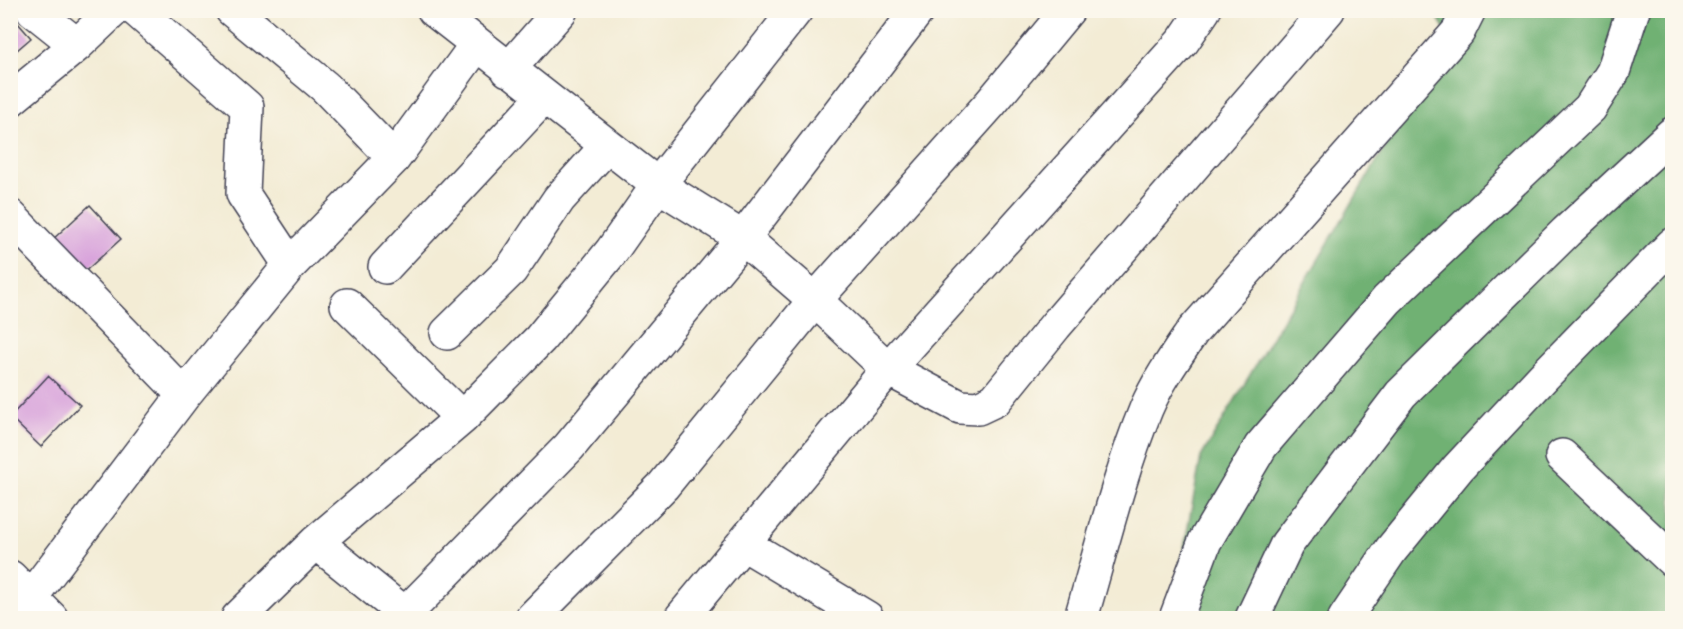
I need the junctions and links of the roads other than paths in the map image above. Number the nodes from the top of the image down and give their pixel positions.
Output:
1 (33, 10) edge
2 (114, 10) edge
3 (136, 10) edge
4 (232, 10) edge
5 (434, 10) edge
6 (561, 10) edge
7 (796, 10) edge
8 (918, 10) edge
9 (1068, 10) edge
10 (1204, 10) edge
11 (1328, 10) edge
12 (1468, 10) edge
13 (1633, 10) edge
14 (477, 44) junction
15 (77, 45) junction
16 (508, 70) junction
17 (544, 97) junction
18 (10, 100) edge
19 (1672, 134) edge
20 (607, 146) junction
21 (394, 158) junction
22 (658, 185) junction
23 (10, 216) edge
24 (743, 238) junction
25 (1672, 245) edge
26 (290, 265) junction
27 (385, 267) dead end
28 (815, 300) junction
29 (347, 305) dead end
30 (447, 333) dead end
31 (888, 369) junction
32 (184, 395) junction
33 (462, 418) junction
34 (1562, 456) dead end
35 (316, 542) junction
36 (744, 544) junction
37 (1672, 560) edge
38 (26, 603) edge
39 (408, 616) edge
40 (238, 618) edge
41 (532, 618) edge
42 (681, 618) edge
43 (867, 618) edge
44 (1081, 618) edge
45 (1176, 618) edge
46 (1252, 618) edge
47 (1345, 618) edge

1 - 15 street
2 - 15 street
3 - 26 street
4 - 21 street
5 - 14 street
6 - 16 street
7 - 22 street
8 - 24 street
9 - 28 street
10 - 31 street
11 - 31 street
12 - 44 street
13 - 45 street
14 - 16 street
14 - 21 street
15 - 18 street
16 - 17 street
17 - 20 street
17 - 27 street
19 - 46 street
20 - 22 street
20 - 30 street
21 - 26 street
22 - 24 street
22 - 33 street
23 - 32 street
24 - 28 street
24 - 39 street
25 - 47 street
26 - 32 street
28 - 31 street
28 - 41 street
29 - 33 street
31 - 36 street
32 - 38 street
33 - 35 street
34 - 37 street
35 - 39 street
35 - 40 street
36 - 42 street
36 - 43 street

